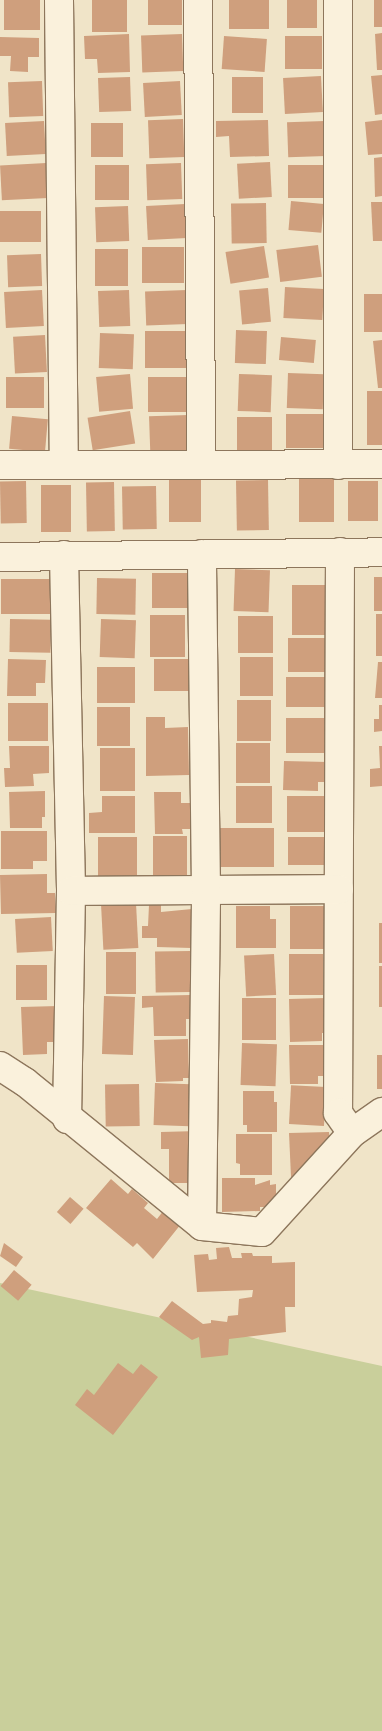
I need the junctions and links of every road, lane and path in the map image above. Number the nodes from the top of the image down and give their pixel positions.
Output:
1 (60, 0) edge
2 (198, 0) edge
3 (338, 0) edge
4 (338, 464) junction
5 (382, 464) edge
6 (0, 465) edge
7 (64, 465) junction
8 (202, 465) junction
9 (340, 552) junction
10 (382, 552) edge
11 (202, 554) junction
12 (64, 555) junction
13 (0, 556) edge
14 (339, 889) junction
15 (206, 890) junction
16 (71, 891) junction
17 (0, 1066) edge
18 (382, 1112) edge
19 (66, 1119) junction
20 (352, 1133) junction
21 (202, 1226) junction

1 - 7 street
2 - 8 street
3 - 4 street
4 - 5 street
4 - 8 street
6 - 7 street
7 - 8 street
9 - 10 street
9 - 11 street
9 - 14 street
11 - 12 street
11 - 15 street
12 - 13 street
12 - 16 street
14 - 15 street
14 - 20 street
15 - 16 street
15 - 21 street
16 - 19 street
17 - 19 street
18 - 20 street
19 - 21 street
20 - 21 street

